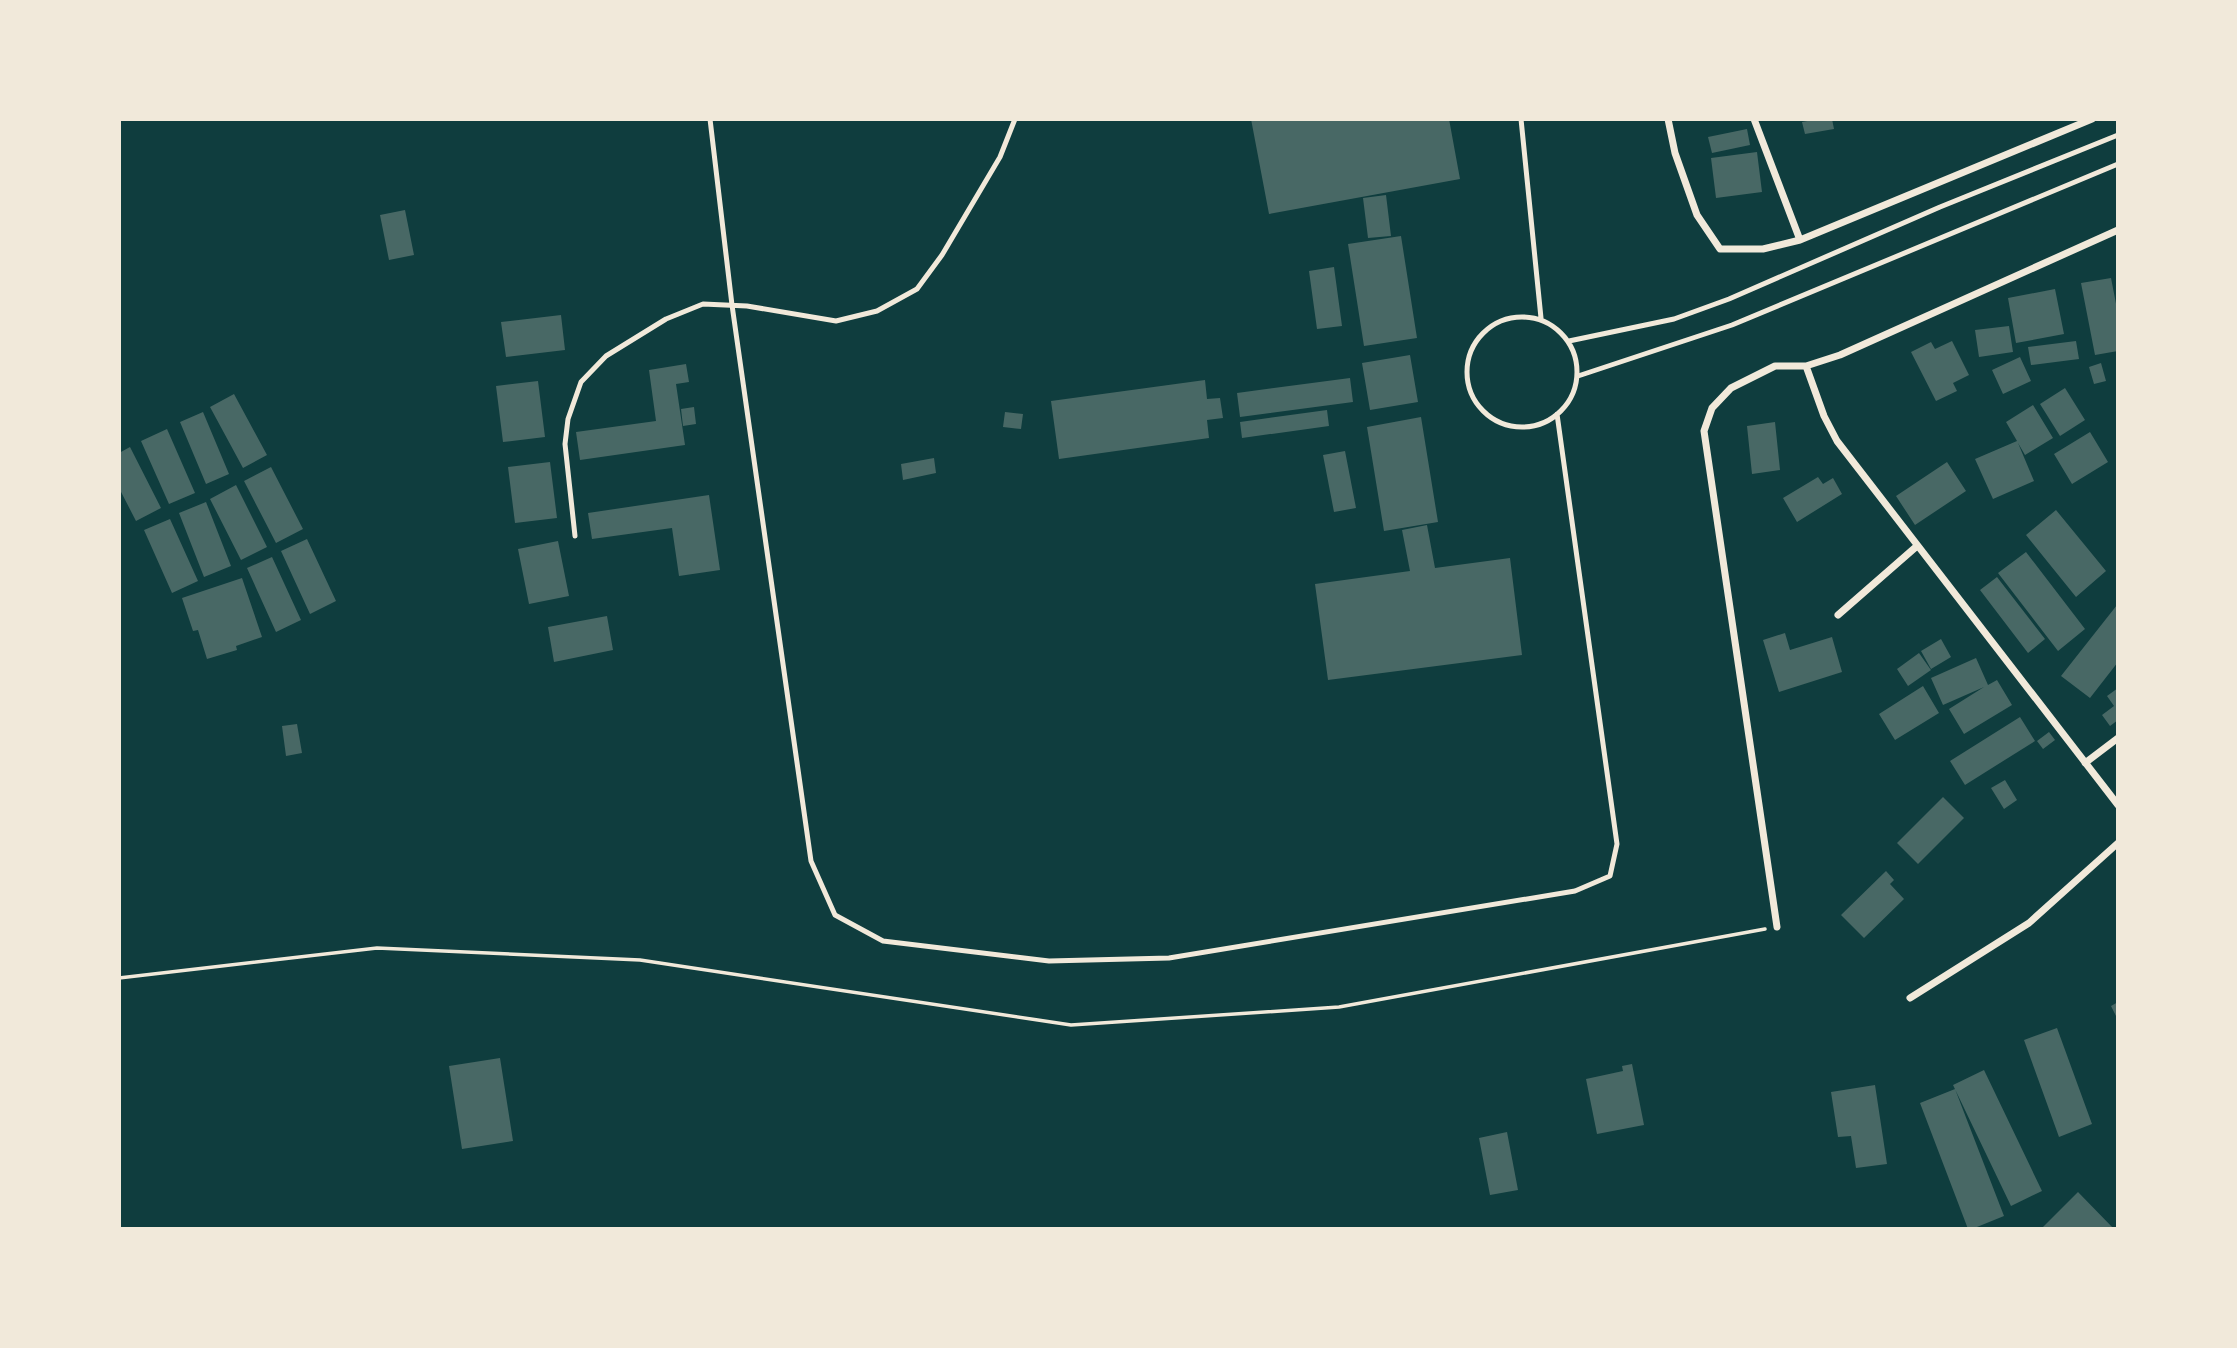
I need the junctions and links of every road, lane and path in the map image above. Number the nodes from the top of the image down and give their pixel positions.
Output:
1 (710, 119) edge
2 (1014, 119) edge
3 (1521, 119) edge
4 (1668, 119) edge
5 (1754, 119) edge
6 (2092, 119) edge
7 (2118, 135) edge
8 (2118, 164) edge
9 (2118, 230) edge
10 (1800, 240) junction
11 (732, 305) junction
12 (1541, 318) junction
13 (1569, 341) junction
14 (1806, 366) junction
15 (1578, 376) junction
16 (1557, 414) junction
17 (575, 536) dead end
18 (1917, 546) junction
19 (1838, 615) dead end
20 (2118, 738) edge
21 (2085, 763) junction
22 (2118, 805) edge
23 (2118, 843) edge
24 (1777, 927) joint
25 (119, 978) edge
26 (1910, 998) dead end

1 - 11 lane
2 - 11 lane
3 - 12 lane
4 - 10 street
5 - 10 street
6 - 10 street
7 - 13 lane
8 - 15 lane
9 - 14 street
11 - 16 lane
11 - 17 lane
12 - 13 lane
12 - 16 lane
13 - 15 lane
14 - 18 street
14 - 24 street
15 - 16 lane
18 - 19 street
18 - 21 street
20 - 21 street
21 - 22 street
23 - 26 street
24 - 25 path

